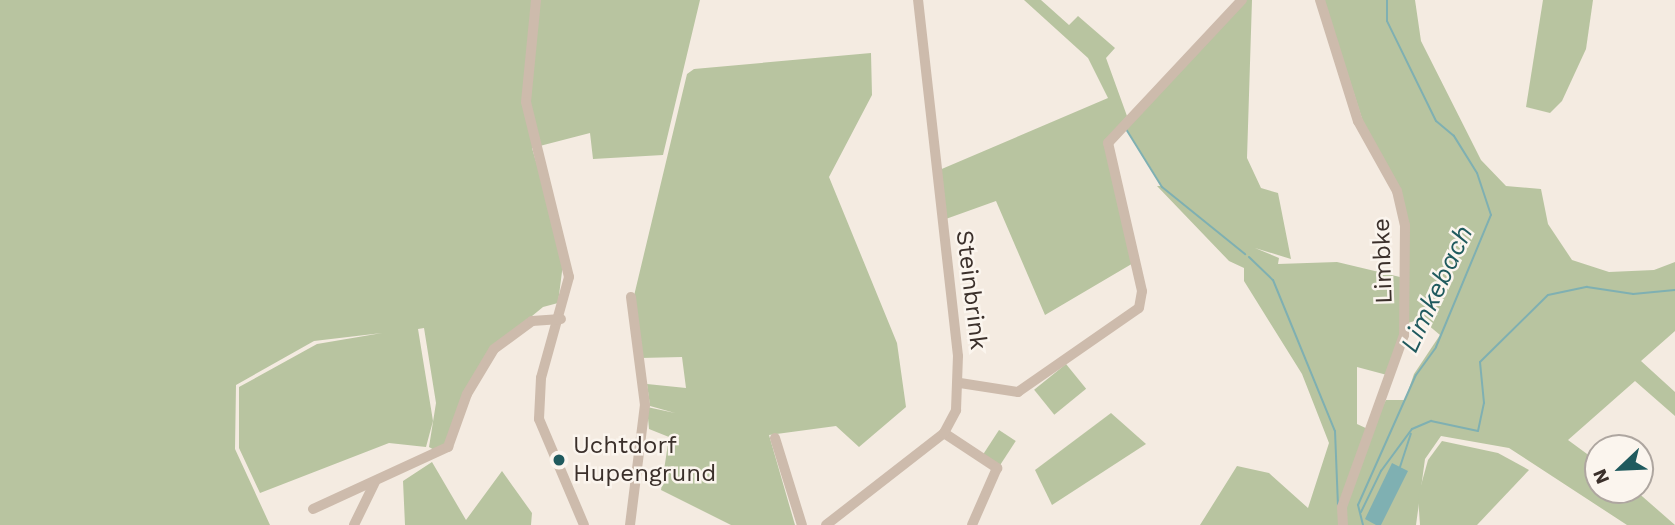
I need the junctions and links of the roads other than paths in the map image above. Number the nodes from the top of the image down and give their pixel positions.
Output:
1 (536, 0) edge
2 (918, 0) edge
3 (1241, 0) edge
4 (1320, 0) edge
5 (631, 298) dead end
6 (561, 319) junction
7 (960, 383) junction
8 (944, 433) junction
9 (775, 438) dead end
10 (375, 482) junction
11 (313, 509) dead end
12 (354, 525) edge
13 (584, 525) edge
14 (630, 525) edge
15 (802, 525) edge
16 (826, 525) edge
17 (972, 525) edge
18 (1343, 525) edge

1 - 6 street
2 - 7 street, Steinbrink
3 - 7 street
4 - 18 street, Limbke
5 - 14 street
6 - 10 street
6 - 13 street
7 - 8 street, Steinbrink
8 - 16 street
8 - 17 street
9 - 15 street
10 - 11 street
10 - 12 street

